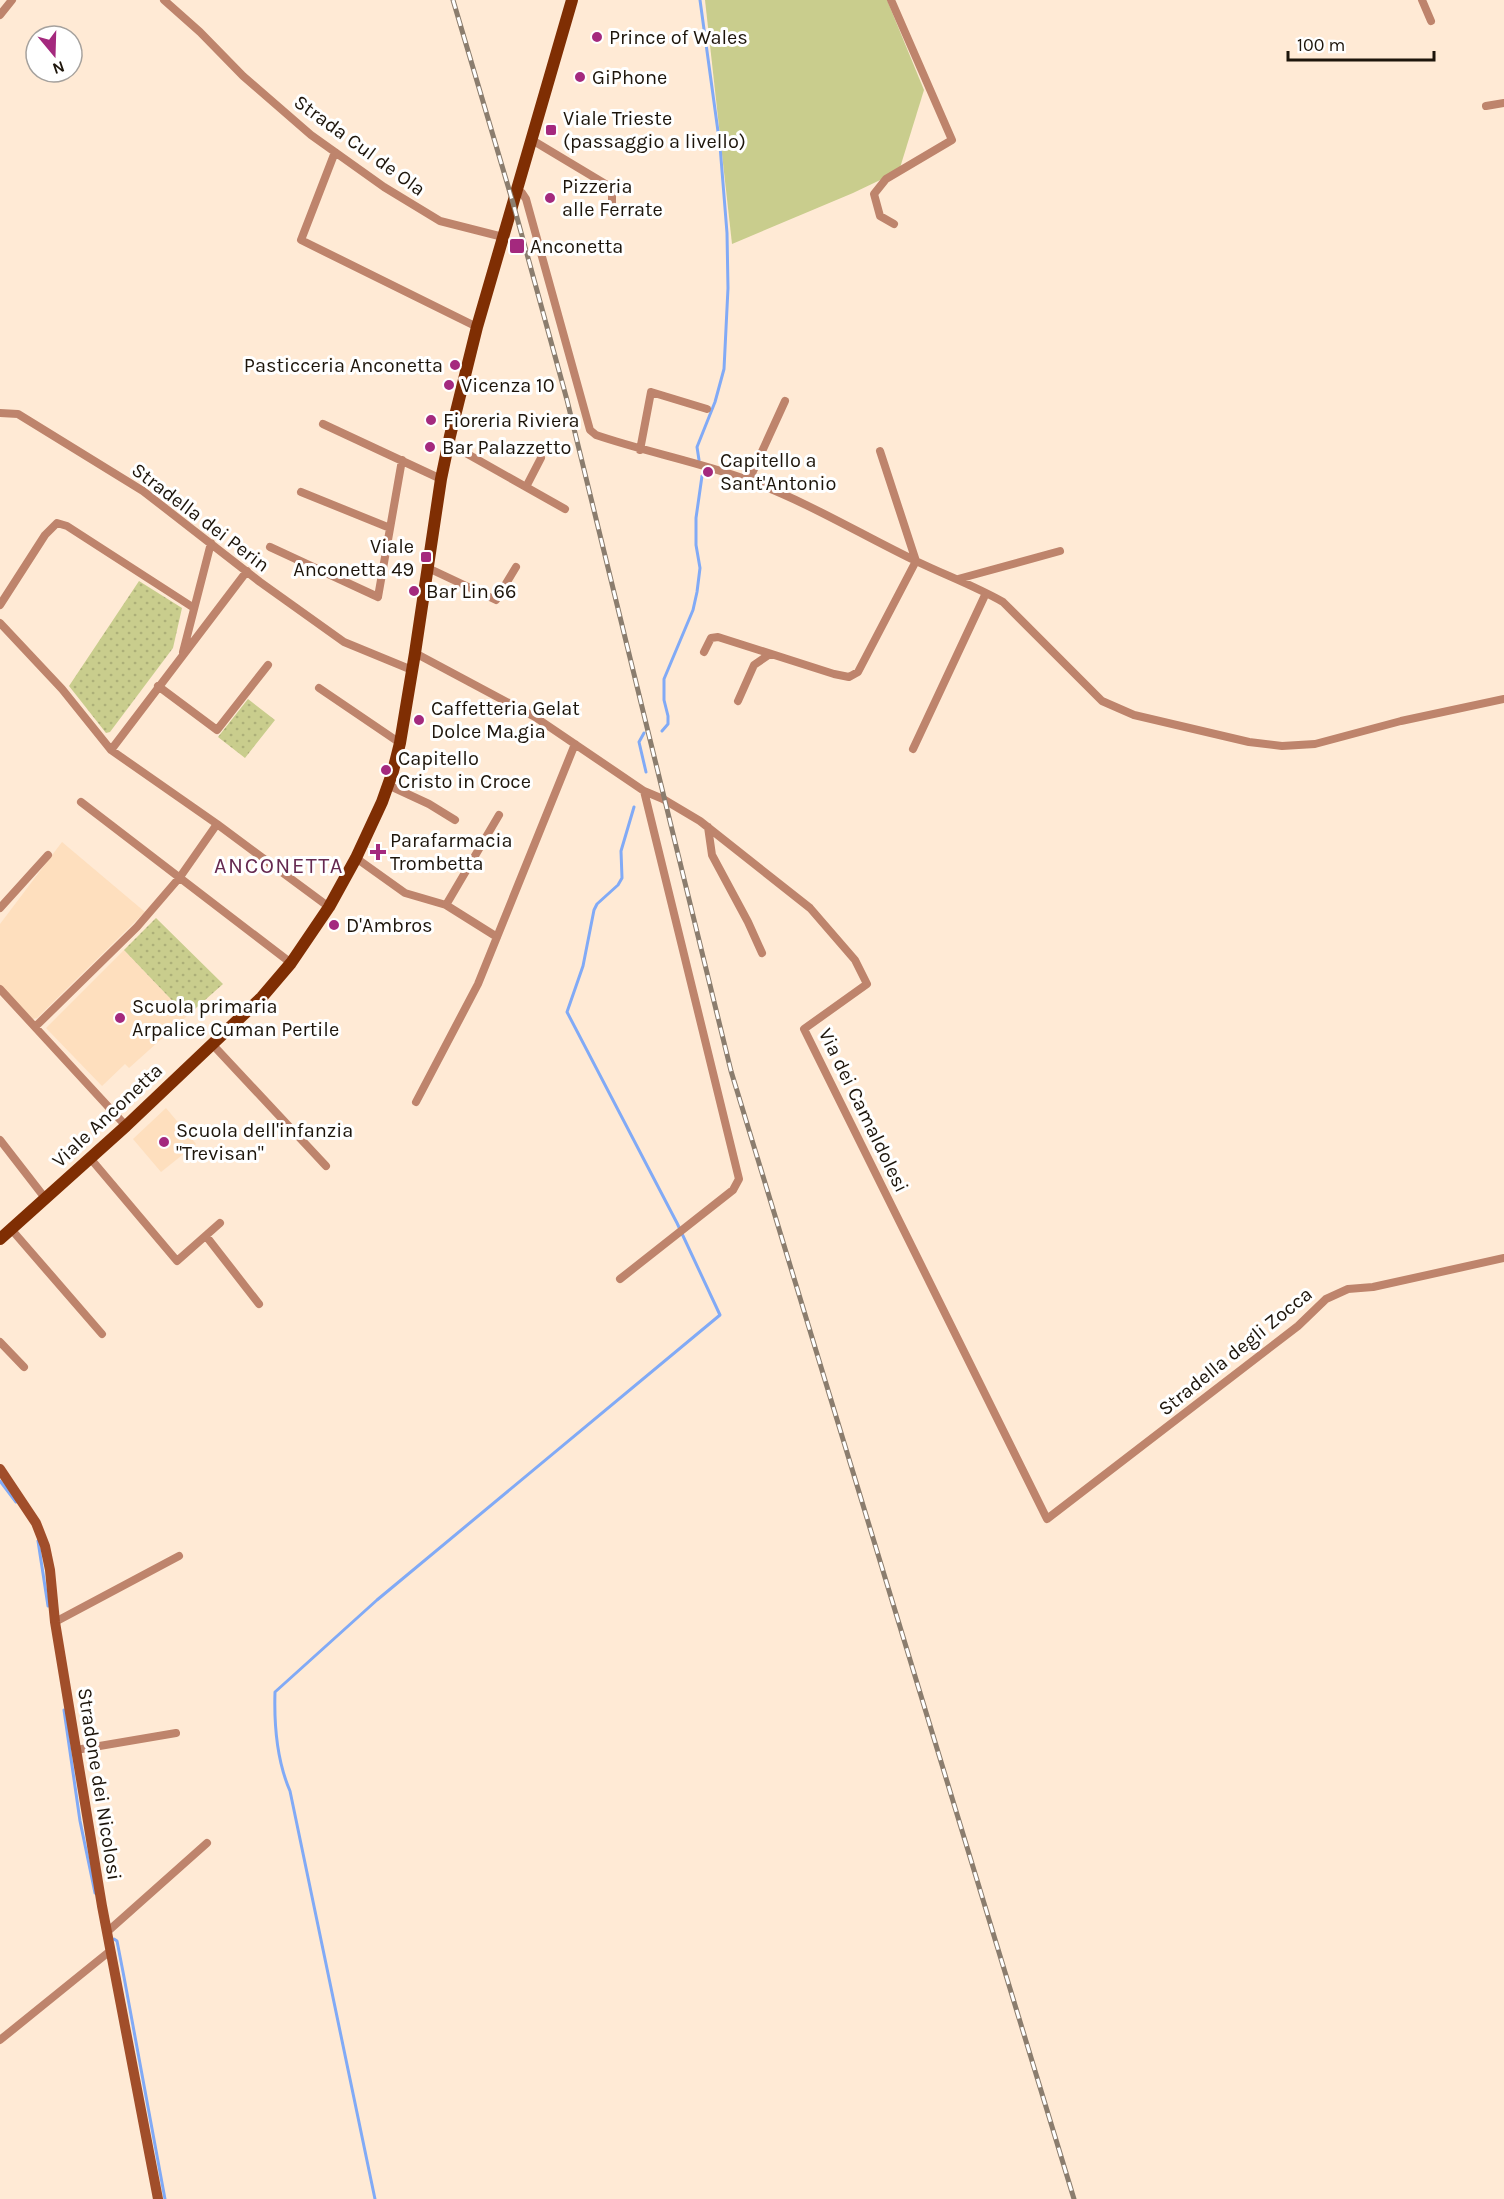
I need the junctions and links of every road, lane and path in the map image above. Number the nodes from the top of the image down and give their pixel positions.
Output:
1 (12, 0) edge
2 (164, 0) edge
3 (572, 0) edge
4 (891, 0) edge
5 (1422, 0) edge
6 (0, 15) edge
7 (1431, 21) dead end
8 (1504, 103) edge
9 (1486, 106) dead end
10 (532, 140) junction
11 (335, 152) junction
12 (517, 190) junction
13 (612, 204) dead end
14 (894, 224) dead end
15 (503, 237) junction
16 (477, 327) junction
17 (785, 401) dead end
18 (707, 409) dead end
19 (0, 413) edge
20 (323, 424) dead end
21 (448, 443) junction
22 (640, 450) junction
23 (880, 451) dead end
24 (541, 458) dead end
25 (402, 460) junction
26 (441, 479) junction
27 (749, 480) junction
28 (525, 487) junction
29 (301, 492) dead end
30 (565, 508) dead end
31 (390, 528) junction
32 (211, 543) junction
33 (270, 547) dead end
34 (1060, 551) dead end
35 (916, 561) junction
36 (516, 567) dead end
37 (428, 568) junction
38 (247, 571) junction
39 (958, 579) junction
40 (986, 593) junction
41 (0, 605) edge
42 (194, 608) junction
43 (0, 623) edge
44 (704, 652) dead end
45 (416, 653) junction
46 (770, 654) junction
47 (182, 655) junction
48 (268, 665) dead end
49 (412, 670) junction
50 (159, 686) junction
51 (319, 688) dead end
52 (1504, 699) edge
53 (738, 701) dead end
54 (400, 743) junction
55 (575, 744) junction
56 (913, 749) dead end
57 (111, 750) junction
58 (388, 785) junction
59 (644, 791) junction
60 (81, 802) dead end
61 (499, 815) dead end
62 (455, 820) dead end
63 (217, 824) junction
64 (708, 827) junction
65 (48, 855) dead end
66 (356, 858) junction
67 (180, 877) junction
68 (446, 905) junction
69 (0, 908) edge
70 (329, 908) junction
71 (497, 937) junction
72 (762, 953) dead end
73 (291, 963) junction
74 (0, 989) edge
75 (35, 1027) junction
76 (212, 1044) junction
77 (416, 1102) dead end
78 (126, 1126) junction
79 (0, 1140) edge
80 (90, 1158) junction
81 (326, 1166) dead end
82 (45, 1198) junction
83 (220, 1223) dead end
84 (10, 1229) junction
85 (206, 1236) junction
86 (0, 1239) edge
87 (1504, 1258) edge
88 (620, 1279) dead end
89 (260, 1304) dead end
90 (102, 1334) dead end
91 (0, 1342) edge
92 (24, 1367) dead end
93 (0, 1469) edge
94 (1047, 1519) joint
95 (179, 1557) dead end
96 (55, 1622) junction
97 (176, 1733) dead end
98 (76, 1750) junction
99 (207, 1843) dead end
100 (107, 1932) junction
101 (110, 1951) junction
102 (0, 2040) edge
103 (158, 2199) edge

1 - 6 street
2 - 11 street, Strada Cul de Ola
3 - 10 main road, Viale Anconetta
4 - 14 street
5 - 7 street
8 - 9 street
10 - 12 main road, Viale Anconetta
10 - 13 street
11 - 15 street, Strada Cul de Ola
11 - 16 street
12 - 15 main road, Viale Anconetta
12 - 22 street
15 - 16 main road, Viale Anconetta
16 - 21 main road, Viale Anconetta
17 - 27 street
18 - 22 street
19 - 32 street, Stradella dei Perin
20 - 25 street
21 - 26 main road, Viale Anconetta
21 - 28 street
22 - 27 street
23 - 35 street
24 - 28 street
25 - 26 street
25 - 31 street
26 - 37 main road, Viale Anconetta
27 - 35 street
28 - 30 street
29 - 31 street
31 - 33 street
32 - 38 street, Stradella dei Perin
32 - 42 street
34 - 39 street
35 - 39 street
35 - 46 street
36 - 37 street
37 - 45 main road, Viale Anconetta
38 - 47 street
38 - 49 street, Stradella dei Perin
39 - 40 street
40 - 52 street
40 - 56 street
41 - 42 street
42 - 47 street
43 - 57 street
44 - 46 street
45 - 49 main road, Viale Anconetta
45 - 55 street, Via dei Camaldolesi
46 - 53 street
47 - 50 street
48 - 50 street
49 - 54 main road, Viale Anconetta
50 - 57 street
51 - 54 street
54 - 58 main road, Viale Anconetta
55 - 59 street, Via dei Camaldolesi
55 - 71 street
57 - 63 street
58 - 62 street
58 - 66 main road, Viale Anconetta
59 - 64 street, Via dei Camaldolesi
59 - 88 street
60 - 67 street
61 - 68 street
63 - 67 street
63 - 70 street
64 - 72 street
64 - 94 street, Via dei Camaldolesi
65 - 69 street
66 - 68 street
66 - 70 main road, Viale Anconetta
67 - 73 street
67 - 75 street
68 - 71 street
70 - 73 main road, Viale Anconetta
71 - 77 street
73 - 76 main road, Viale Anconetta
74 - 75 street
75 - 78 street
76 - 78 main road, Viale Anconetta
76 - 81 street
78 - 80 main road, Viale Anconetta
79 - 82 street
80 - 82 main road, Viale Anconetta
80 - 85 street
82 - 84 main road, Viale Anconetta
83 - 85 street
84 - 86 main road, Viale Anconetta
84 - 90 street
85 - 89 street
87 - 94 street, Stradella degli Zocca
91 - 92 street
93 - 96 main road, Stradone dei Nicolosi
95 - 96 street
96 - 98 main road, Stradone dei Nicolosi
97 - 98 street
98 - 100 main road, Stradone dei Nicolosi
99 - 100 street
100 - 101 main road, Stradone dei Nicolosi
101 - 102 street
101 - 103 main road, Stradone dei Nicolosi

